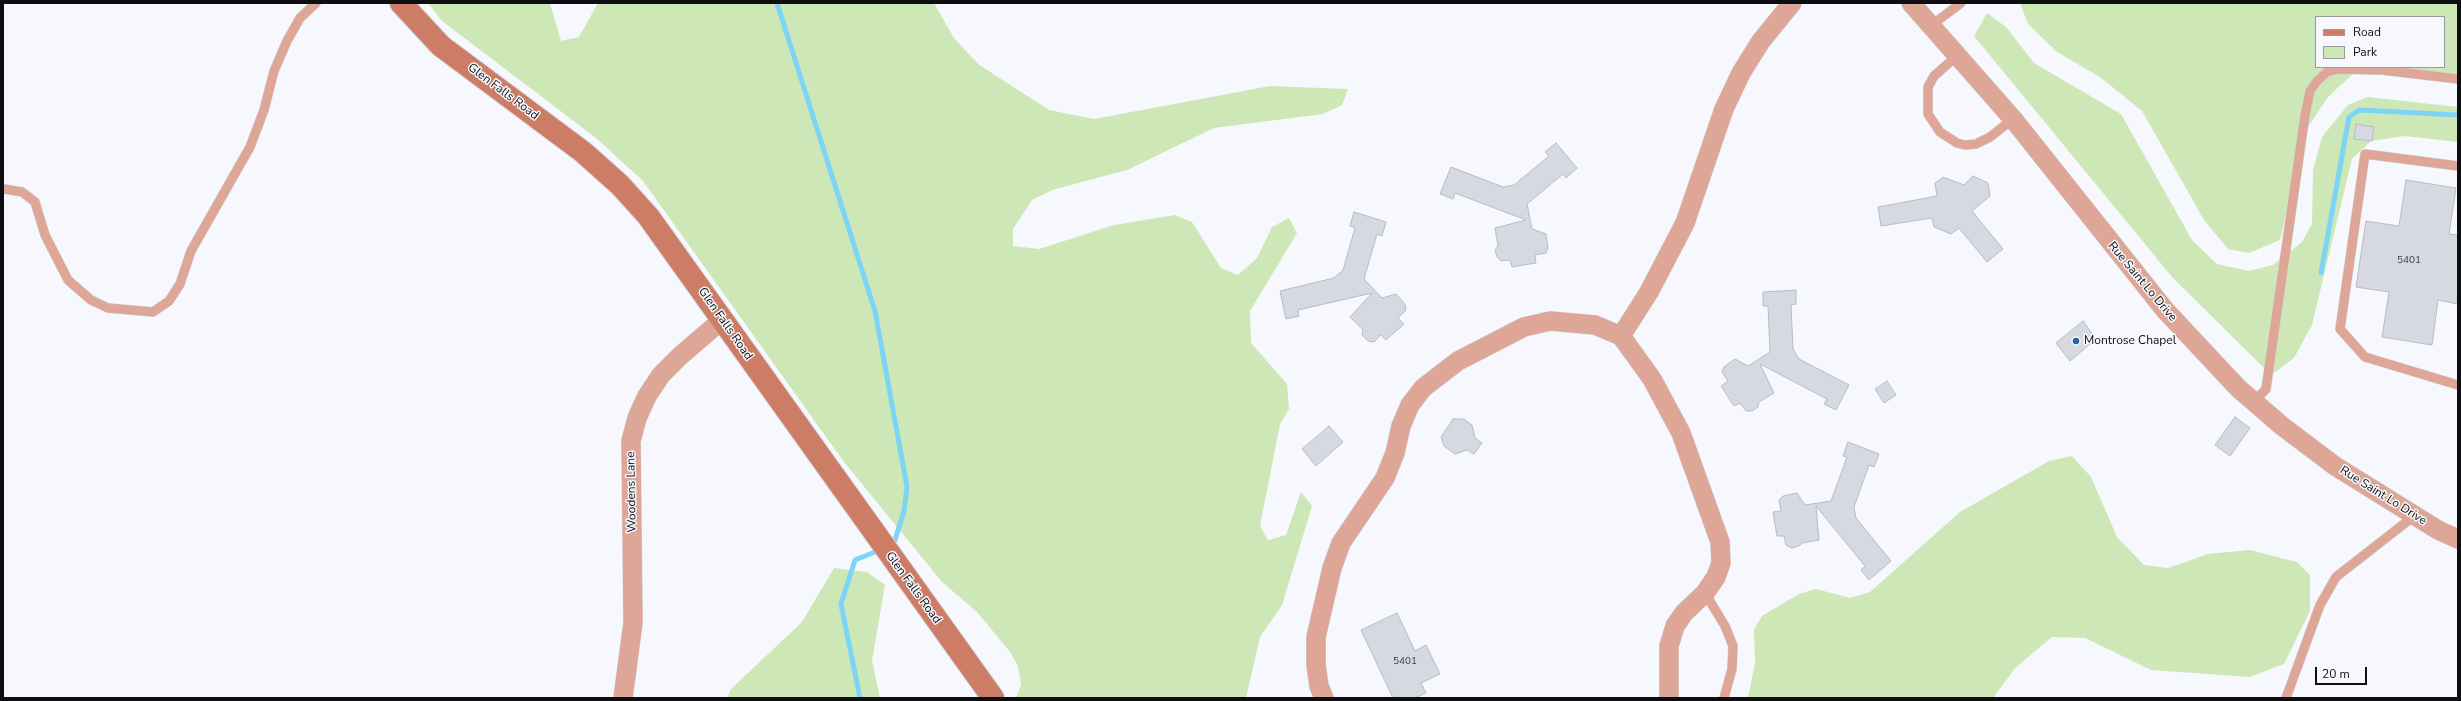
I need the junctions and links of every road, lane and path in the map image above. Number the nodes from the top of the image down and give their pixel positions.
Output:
1 (316, 3) edge
2 (400, 3) edge
3 (1792, 3) edge
4 (1911, 3) edge
5 (1961, 3) edge
6 (1932, 25) junction
7 (1958, 55) junction
8 (2458, 79) edge
9 (2013, 118) junction
10 (2458, 166) edge
11 (4, 189) dead end
12 (722, 320) junction
13 (1621, 336) junction
14 (2458, 385) edge
15 (2254, 402) junction
16 (2414, 516) junction
17 (2458, 539) edge
18 (1705, 593) junction
19 (623, 698) edge
20 (993, 698) edge
21 (1324, 698) edge
22 (1669, 698) edge
23 (1724, 698) edge
24 (2286, 698) edge

1 - 11 lane
2 - 12 street, Glen Falls Road
3 - 13 street
4 - 6 street, Rue Saint Lo Drive
5 - 6 lane
6 - 7 street, Rue Saint Lo Drive
7 - 9 street, Rue Saint Lo Drive
7 - 9 lane
8 - 15 lane
9 - 15 street, Rue Saint Lo Drive
10 - 14 lane
12 - 19 street, Woodens Lane
12 - 20 street, Glen Falls Road
13 - 18 street
13 - 21 street
15 - 16 street, Rue Saint Lo Drive
16 - 17 street, Rue Saint Lo Drive
16 - 24 lane
18 - 22 street
18 - 23 lane

